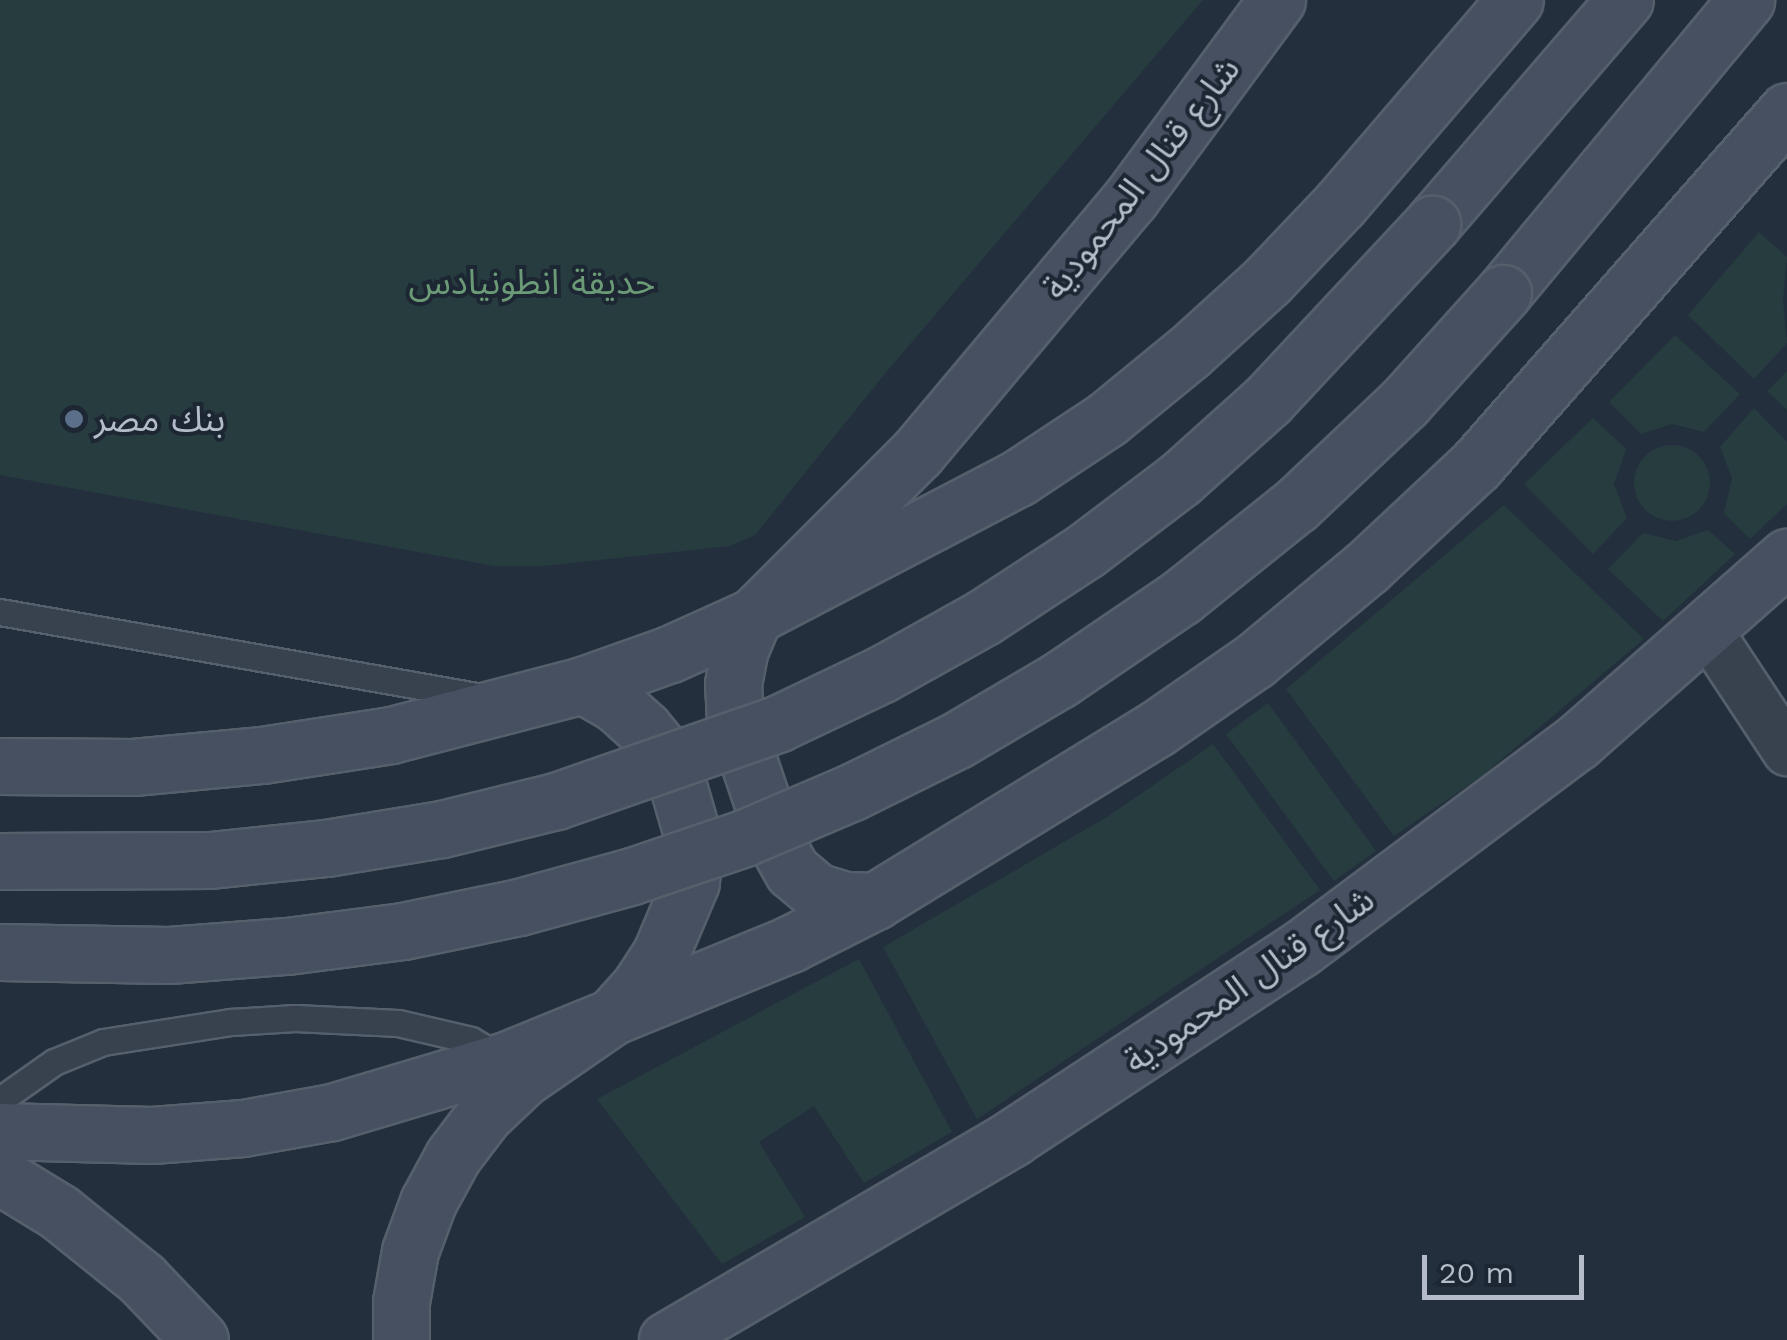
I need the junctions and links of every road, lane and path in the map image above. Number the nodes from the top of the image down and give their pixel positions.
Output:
1 (1277, 0) edge
2 (1515, 0) edge
3 (1625, 0) edge
4 (1746, 0) edge
5 (1787, 110) edge
6 (1787, 557) edge
7 (0, 612) edge
8 (754, 616) junction
9 (1708, 632) junction
10 (583, 685) junction
11 (517, 703) junction
12 (1787, 752) edge
13 (0, 766) edge
14 (0, 861) edge
15 (875, 901) junction
16 (0, 952) edge
17 (612, 1016) junction
18 (506, 1060) junction
19 (0, 1100) edge
20 (0, 1131) edge
21 (0, 1176) edge
22 (200, 1340) edge
23 (401, 1340) edge
24 (667, 1340) edge

1 - 8 main road, شارع قنال المحمودية
2 - 8 main road
3 - 14 main road, bridge
4 - 16 main road, bridge
5 - 15 main road
6 - 9 main road, شارع قنال المحمودية
7 - 11 lane
8 - 10 main road
8 - 15 main road
9 - 12 street
9 - 24 main road, شارع قنال المحمودية
10 - 11 main road
10 - 17 main road
11 - 13 main road
15 - 17 main road
17 - 18 main road
17 - 23 main road
18 - 19 lane
18 - 20 main road
21 - 22 main road

